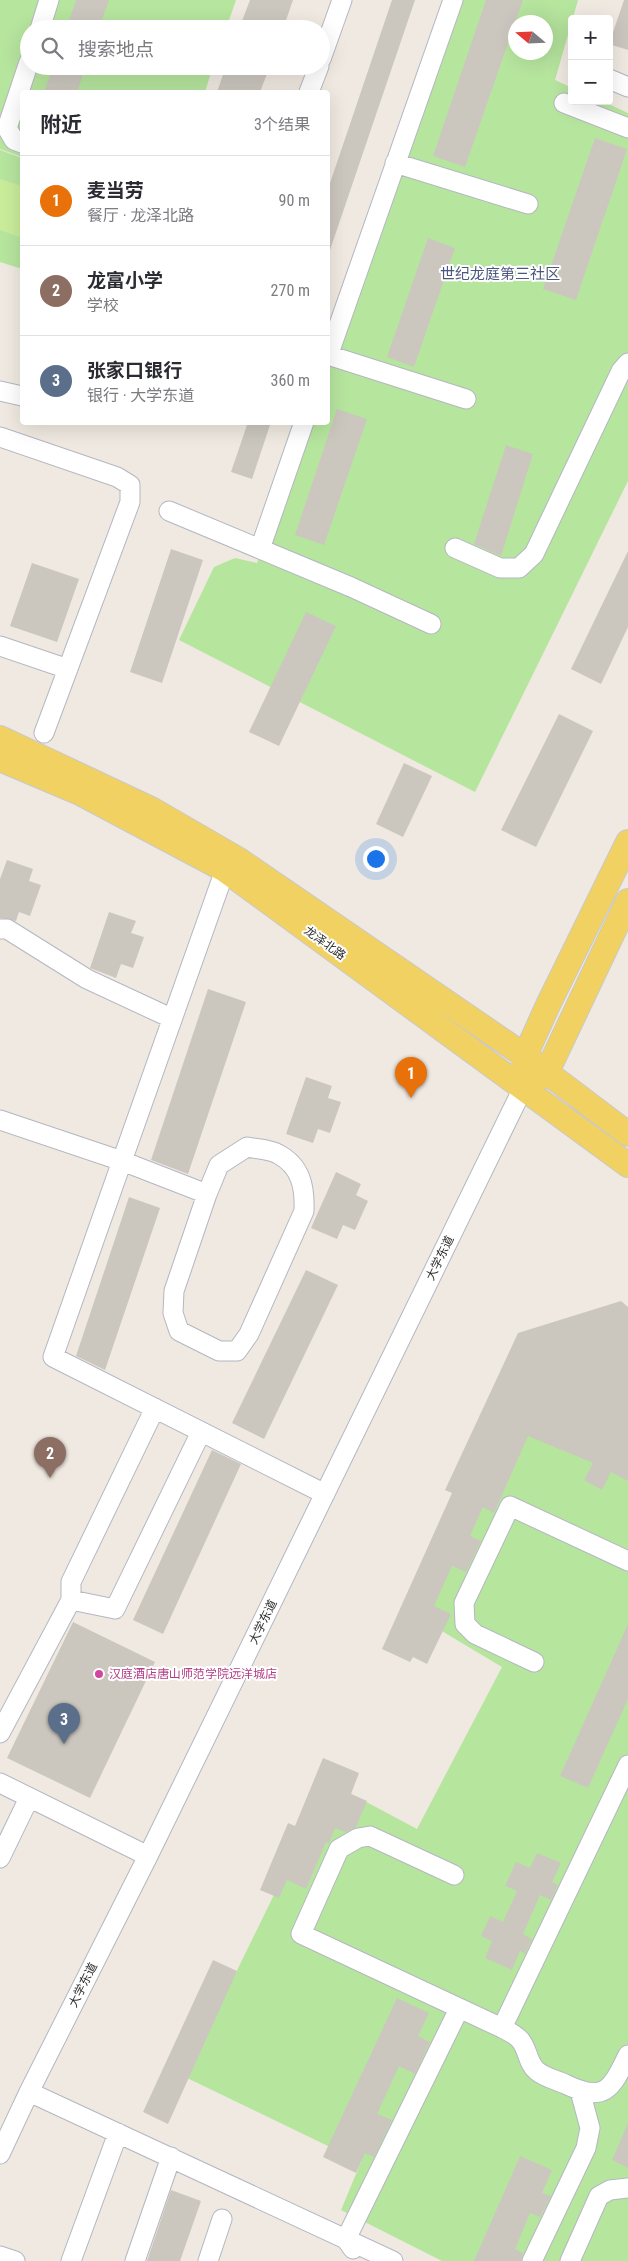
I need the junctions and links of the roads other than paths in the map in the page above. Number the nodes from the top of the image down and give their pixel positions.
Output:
1 (49, 0) edge
2 (342, 0) edge
3 (453, 0) edge
4 (43, 20) edge
5 (330, 34) edge
6 (25, 75) edge
7 (315, 75) edge
8 (613, 81) edge
9 (628, 87) edge
10 (310, 90) edge
11 (564, 103) dead end
12 (628, 128) edge
13 (20, 142) edge
14 (395, 163) junction
15 (528, 204) dead end
16 (330, 350) edge
17 (330, 357) edge
18 (628, 363) edge
19 (0, 391) edge
20 (20, 396) edge
21 (466, 399) dead end
22 (303, 425) edge
23 (0, 437) edge
24 (169, 511) dead end
25 (455, 548) dead end
26 (260, 549) junction
27 (432, 624) dead end
28 (0, 646) edge
29 (68, 669) junction
30 (44, 733) dead end
31 (0, 738) edge
32 (0, 759) edge
33 (628, 842) edge
34 (232, 865) junction
35 (628, 901) edge
36 (0, 929) edge
37 (171, 1018) junction
38 (525, 1056) junction
39 (546, 1074) junction
40 (523, 1088) junction
41 (0, 1120) edge
42 (628, 1134) edge
43 (122, 1161) junction
44 (628, 1165) edge
45 (207, 1194) junction
46 (155, 1408) junction
47 (201, 1432) junction
48 (325, 1494) junction
49 (628, 1562) edge
50 (71, 1600) junction
51 (534, 1662) dead end
52 (0, 1733) edge
53 (628, 1765) edge
54 (0, 1783) edge
55 (29, 1798) junction
56 (148, 1856) junction
57 (0, 1858) edge
58 (454, 1876) dead end
59 (459, 2009) junction
60 (502, 2028) junction
61 (628, 2055) edge
62 (580, 2091) junction
63 (29, 2092) junction
64 (118, 2133) junction
65 (0, 2154) edge
66 (171, 2158) junction
67 (628, 2188) edge
68 (222, 2219) dead end
69 (346, 2239) junction
70 (0, 2256) edge
71 (14, 2261) edge
72 (71, 2261) edge
73 (136, 2261) edge
74 (208, 2261) edge
75 (363, 2261) edge
76 (393, 2261) edge
77 (532, 2261) edge
78 (570, 2261) edge

1 - 4 street
2 - 5 street
3 - 14 street
6 - 13 street
7 - 10 street
8 - 9 street
11 - 12 street
14 - 15 street
14 - 16 street
17 - 21 street
18 - 25 street
19 - 20 street
22 - 26 street
23 - 29 street
24 - 26 street
26 - 27 street
28 - 29 street
29 - 30 street
31 - 34 main road, 龙泽北路
32 - 34 main road, 龙泽北路
33 - 38 main road, 大学东道
34 - 37 street
34 - 38 main road, 龙泽北路
34 - 40 main road, 龙泽北路
35 - 39 main road
36 - 37 street
37 - 43 street
38 - 39 main road, 龙泽北路
38 - 40 main road, 大学东道
39 - 40 main road
39 - 42 main road, 龙泽北路
40 - 44 main road, 龙泽北路
40 - 48 street, 大学东道
41 - 43 street
43 - 45 street
43 - 46 street
45 - 45 street
46 - 47 street
46 - 50 street
47 - 48 street
47 - 50 street
48 - 56 street, 大学东道
49 - 51 street
50 - 52 street
53 - 60 street
54 - 55 street
55 - 56 street
55 - 57 street
56 - 63 street, 大学东道
58 - 59 street
59 - 60 street
59 - 69 street
60 - 62 street
61 - 62 street
62 - 77 street
63 - 64 street
63 - 65 street, 大学东道
64 - 66 street
64 - 72 street
66 - 69 street
66 - 73 street
67 - 78 street
68 - 74 street
69 - 75 street
69 - 76 street
70 - 71 street

